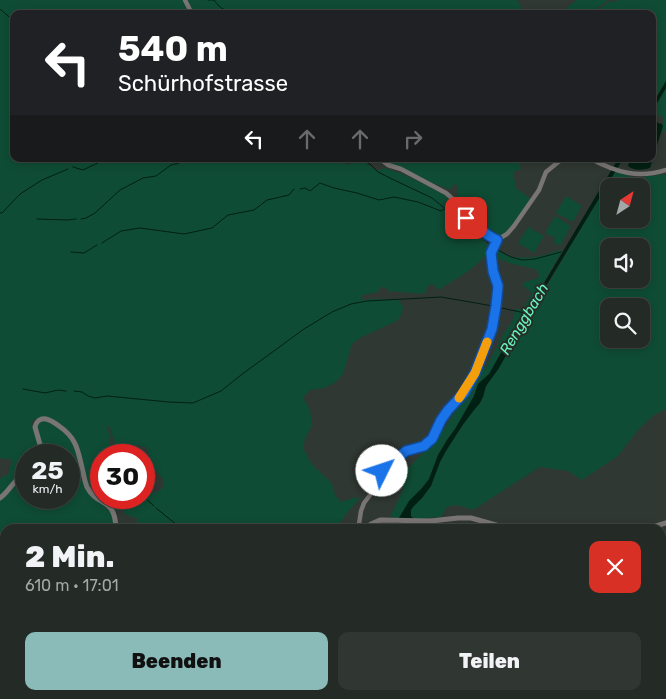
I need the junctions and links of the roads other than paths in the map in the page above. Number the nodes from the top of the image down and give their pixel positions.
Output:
1 (384, 162) edge
2 (558, 162) edge
3 (598, 162) edge
4 (666, 170) edge
5 (496, 242) junction
6 (40, 444) edge
7 (76, 444) edge
8 (80, 456) edge
9 (15, 483) edge
10 (0, 498) edge
11 (431, 521) junction
12 (116, 524) edge
13 (359, 524) edge
14 (371, 524) edge
15 (426, 524) edge
16 (493, 524) edge

1 - 5 street
2 - 5 street
3 - 4 street
5 - 13 street
6 - 7 street
8 - 12 street
9 - 10 street
11 - 14 street
11 - 15 street
11 - 16 street

